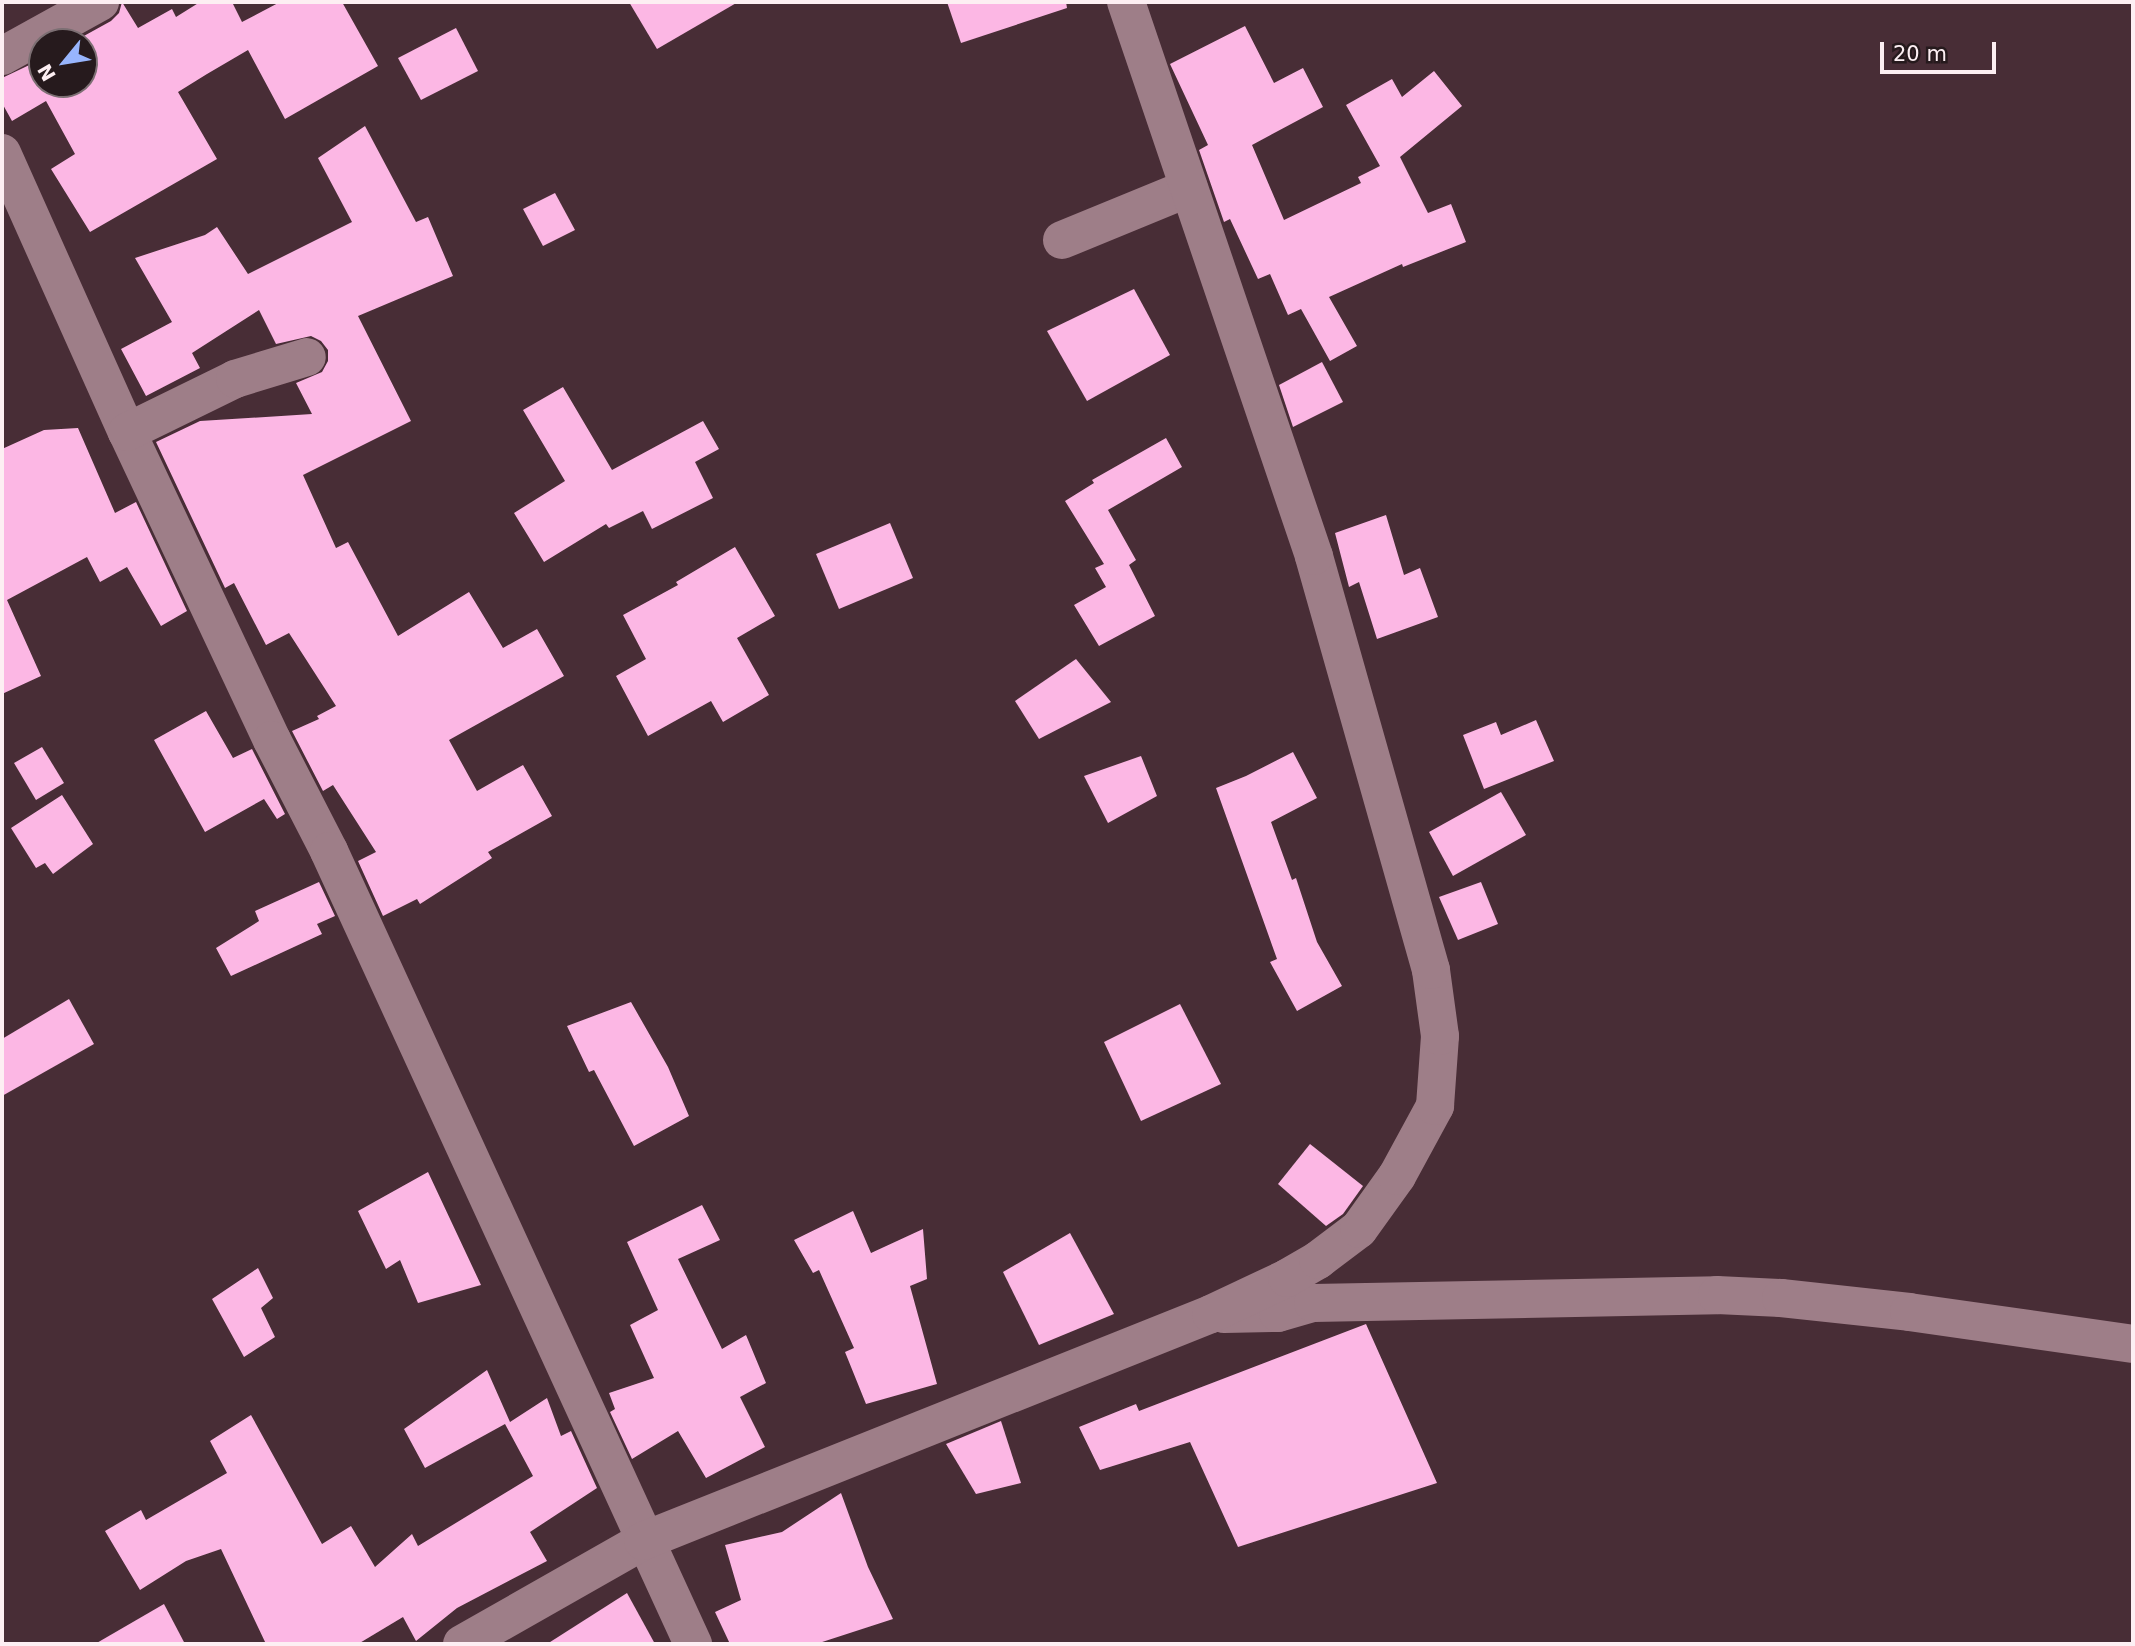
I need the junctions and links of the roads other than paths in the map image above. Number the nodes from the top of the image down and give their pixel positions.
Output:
1 (100, 2) edge
2 (1126, 2) edge
3 (2, 57) edge
4 (2, 153) edge
5 (1189, 188) junction
6 (1062, 240) dead end
7 (307, 358) dead end
8 (127, 432) junction
9 (1211, 1314) junction
10 (2133, 1344) edge
11 (643, 1541) junction
12 (462, 1644) edge
13 (693, 1644) edge

1 - 3 street
2 - 5 street
4 - 8 street
5 - 6 street
5 - 9 street
7 - 8 street
8 - 11 street
9 - 10 street
9 - 11 street
11 - 12 street
11 - 13 street

